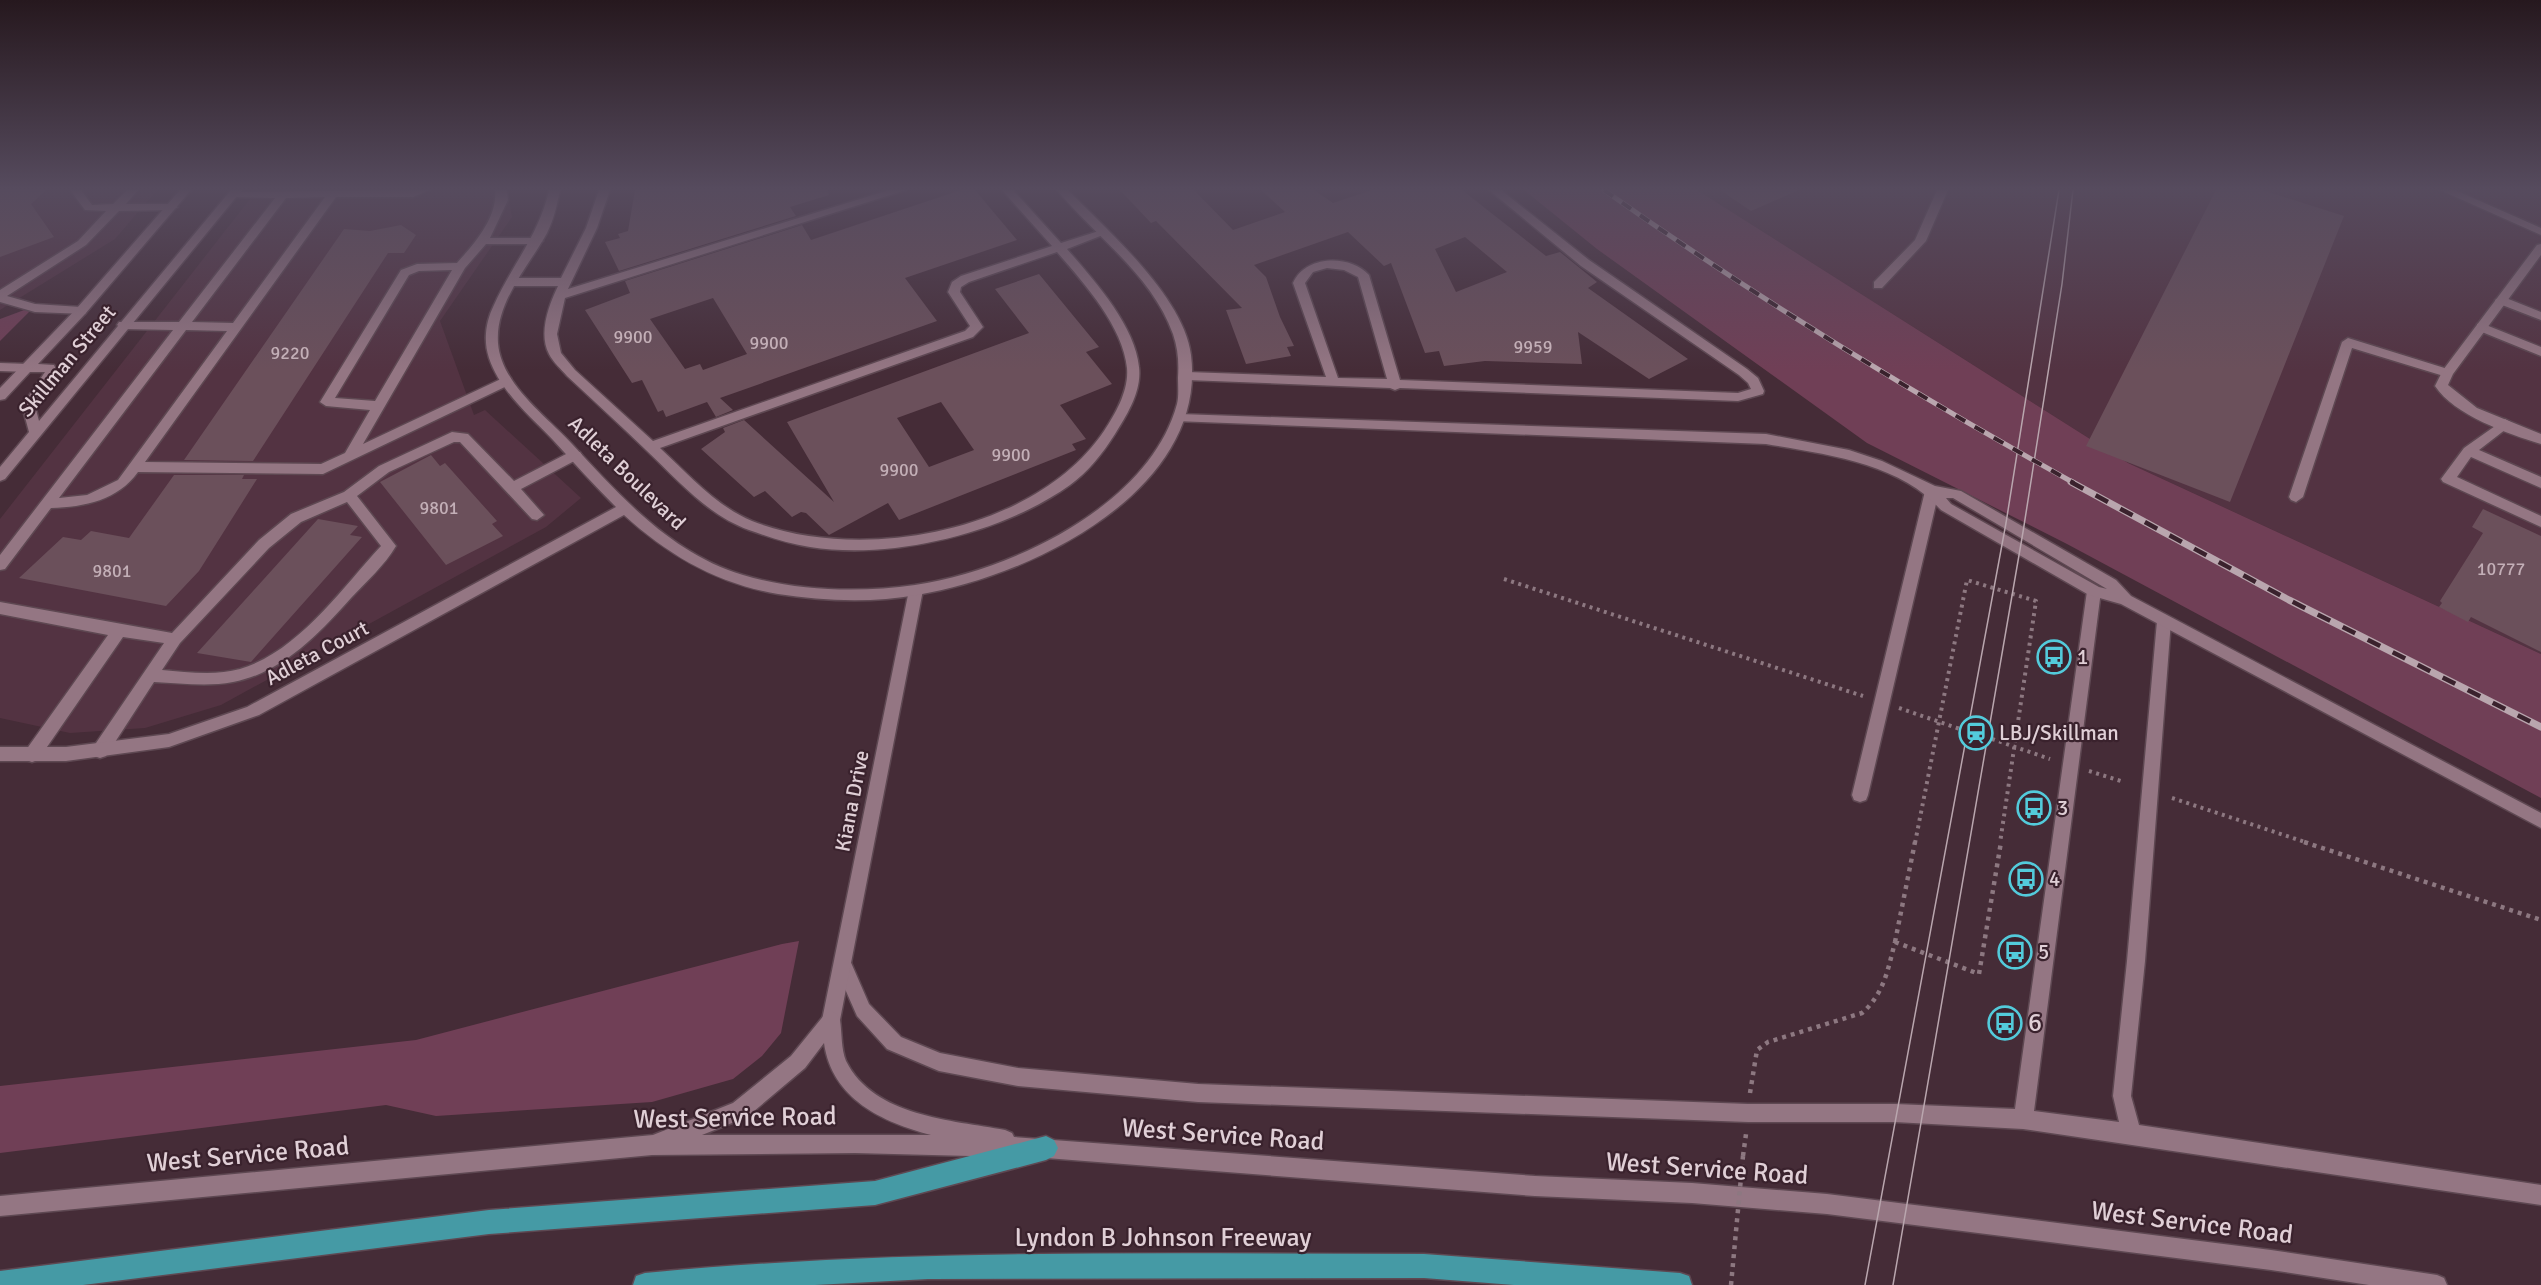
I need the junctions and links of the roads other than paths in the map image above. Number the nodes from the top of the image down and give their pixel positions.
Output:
1 (72, 250) edge
2 (134, 250) edge
3 (186, 250) edge
4 (241, 250) edge
5 (291, 250) edge
6 (475, 250) edge
7 (532, 250) edge
8 (582, 250) edge
9 (709, 250) edge
10 (1052, 250) edge
11 (1063, 250) edge
12 (1117, 250) edge
13 (1569, 250) edge
14 (1911, 250) edge
15 (2539, 250) edge
16 (460, 266) junction
17 (513, 282) junction
18 (567, 282) junction
19 (1878, 285) dead end
20 (0, 296) edge
21 (560, 296) junction
22 (2501, 300) junction
23 (81, 310) junction
24 (2541, 316) edge
25 (123, 325) junction
26 (184, 326) junction
27 (235, 327) junction
28 (2481, 327) junction
29 (2541, 352) edge
30 (0, 367) edge
31 (29, 368) junction
32 (2447, 373) junction
33 (1187, 376) junction
34 (507, 381) junction
35 (1334, 383) junction
36 (1395, 386) junction
37 (0, 396) edge
38 (378, 406) junction
39 (1180, 418) junction
40 (2505, 423) junction
41 (35, 432) junction
42 (2541, 439) edge
43 (651, 446) junction
44 (2469, 451) junction
45 (575, 455) junction
46 (349, 457) junction
47 (135, 467) junction
48 (0, 476) edge
49 (2541, 483) edge
50 (512, 488) junction
51 (1932, 490) junction
52 (349, 495) junction
53 (2296, 497) dead end
54 (49, 503) junction
55 (627, 507) junction
56 (537, 515) dead end
57 (2541, 522) edge
58 (0, 565) edge
59 (916, 590) junction
60 (2094, 591) junction
61 (2126, 600) junction
62 (0, 608) edge
63 (2164, 621) junction
64 (119, 630) junction
65 (175, 639) junction
66 (152, 676) junction
67 (100, 751) junction
68 (0, 754) edge
69 (32, 755) junction
70 (1860, 795) dead end
71 (2541, 821) edge
72 (843, 964) junction
73 (831, 1020) junction
74 (2023, 1119) junction
75 (2130, 1133) junction
76 (652, 1145) junction
77 (1046, 1148) junction
78 (2541, 1195) edge
79 (0, 1206) edge
80 (0, 1283) edge
81 (645, 1285) edge
82 (1680, 1285) edge
83 (2437, 1285) edge

1 - 20 street
2 - 23 street, Skillman Street
3 - 25 street, Skillman Street
4 - 26 street
5 - 27 street
6 - 16 street
7 - 17 street, Adleta Boulevard
8 - 18 street
9 - 21 street
10 - 43 street
11 - 43 street
12 - 33 street, Adleta Boulevard
13 - 36 street
14 - 19 street
15 - 22 street
16 - 38 street
16 - 38 street
17 - 18 street
17 - 34 street, Adleta Boulevard
18 - 21 street
20 - 23 street
21 - 43 street
22 - 24 street
22 - 28 street
23 - 31 street, Skillman Street
25 - 26 street
25 - 41 street, Skillman Street
26 - 27 street
26 - 54 street
27 - 47 street
28 - 29 street
28 - 32 street
30 - 31 street
31 - 37 street, Skillman Street
31 - 41 street
32 - 40 street
32 - 53 street
33 - 35 street
33 - 39 street, Adleta Boulevard
34 - 45 street, Adleta Boulevard
34 - 46 street
35 - 36 street
35 - 36 street
38 - 46 street
39 - 51 street
39 - 59 street, Adleta Boulevard
40 - 42 street
40 - 44 street
41 - 48 street, Skillman Street
44 - 49 street
44 - 57 street
45 - 50 street
45 - 55 street, Adleta Boulevard
46 - 47 street
47 - 54 street
50 - 52 street
50 - 56 street
51 - 60 street
51 - 61 street
51 - 70 street
52 - 65 street
52 - 66 street
54 - 58 street
55 - 59 street, Adleta Boulevard
55 - 67 street, Adleta Court
59 - 72 street, Kiana Drive
60 - 61 street
60 - 74 street
61 - 63 street
62 - 64 street
63 - 71 street
63 - 75 street
64 - 65 street
64 - 69 street
65 - 66 street
66 - 67 street
67 - 69 street, Adleta Court
68 - 69 street, Adleta Court
72 - 73 street, Kiana Drive
72 - 74 street
73 - 76 street
73 - 77 street
74 - 75 street
75 - 78 street
76 - 77 street, West Service Road
76 - 79 street, West Service Road
77 - 80 highway
77 - 83 street, West Service Road
81 - 82 highway, Lyndon B Johnson Freeway

